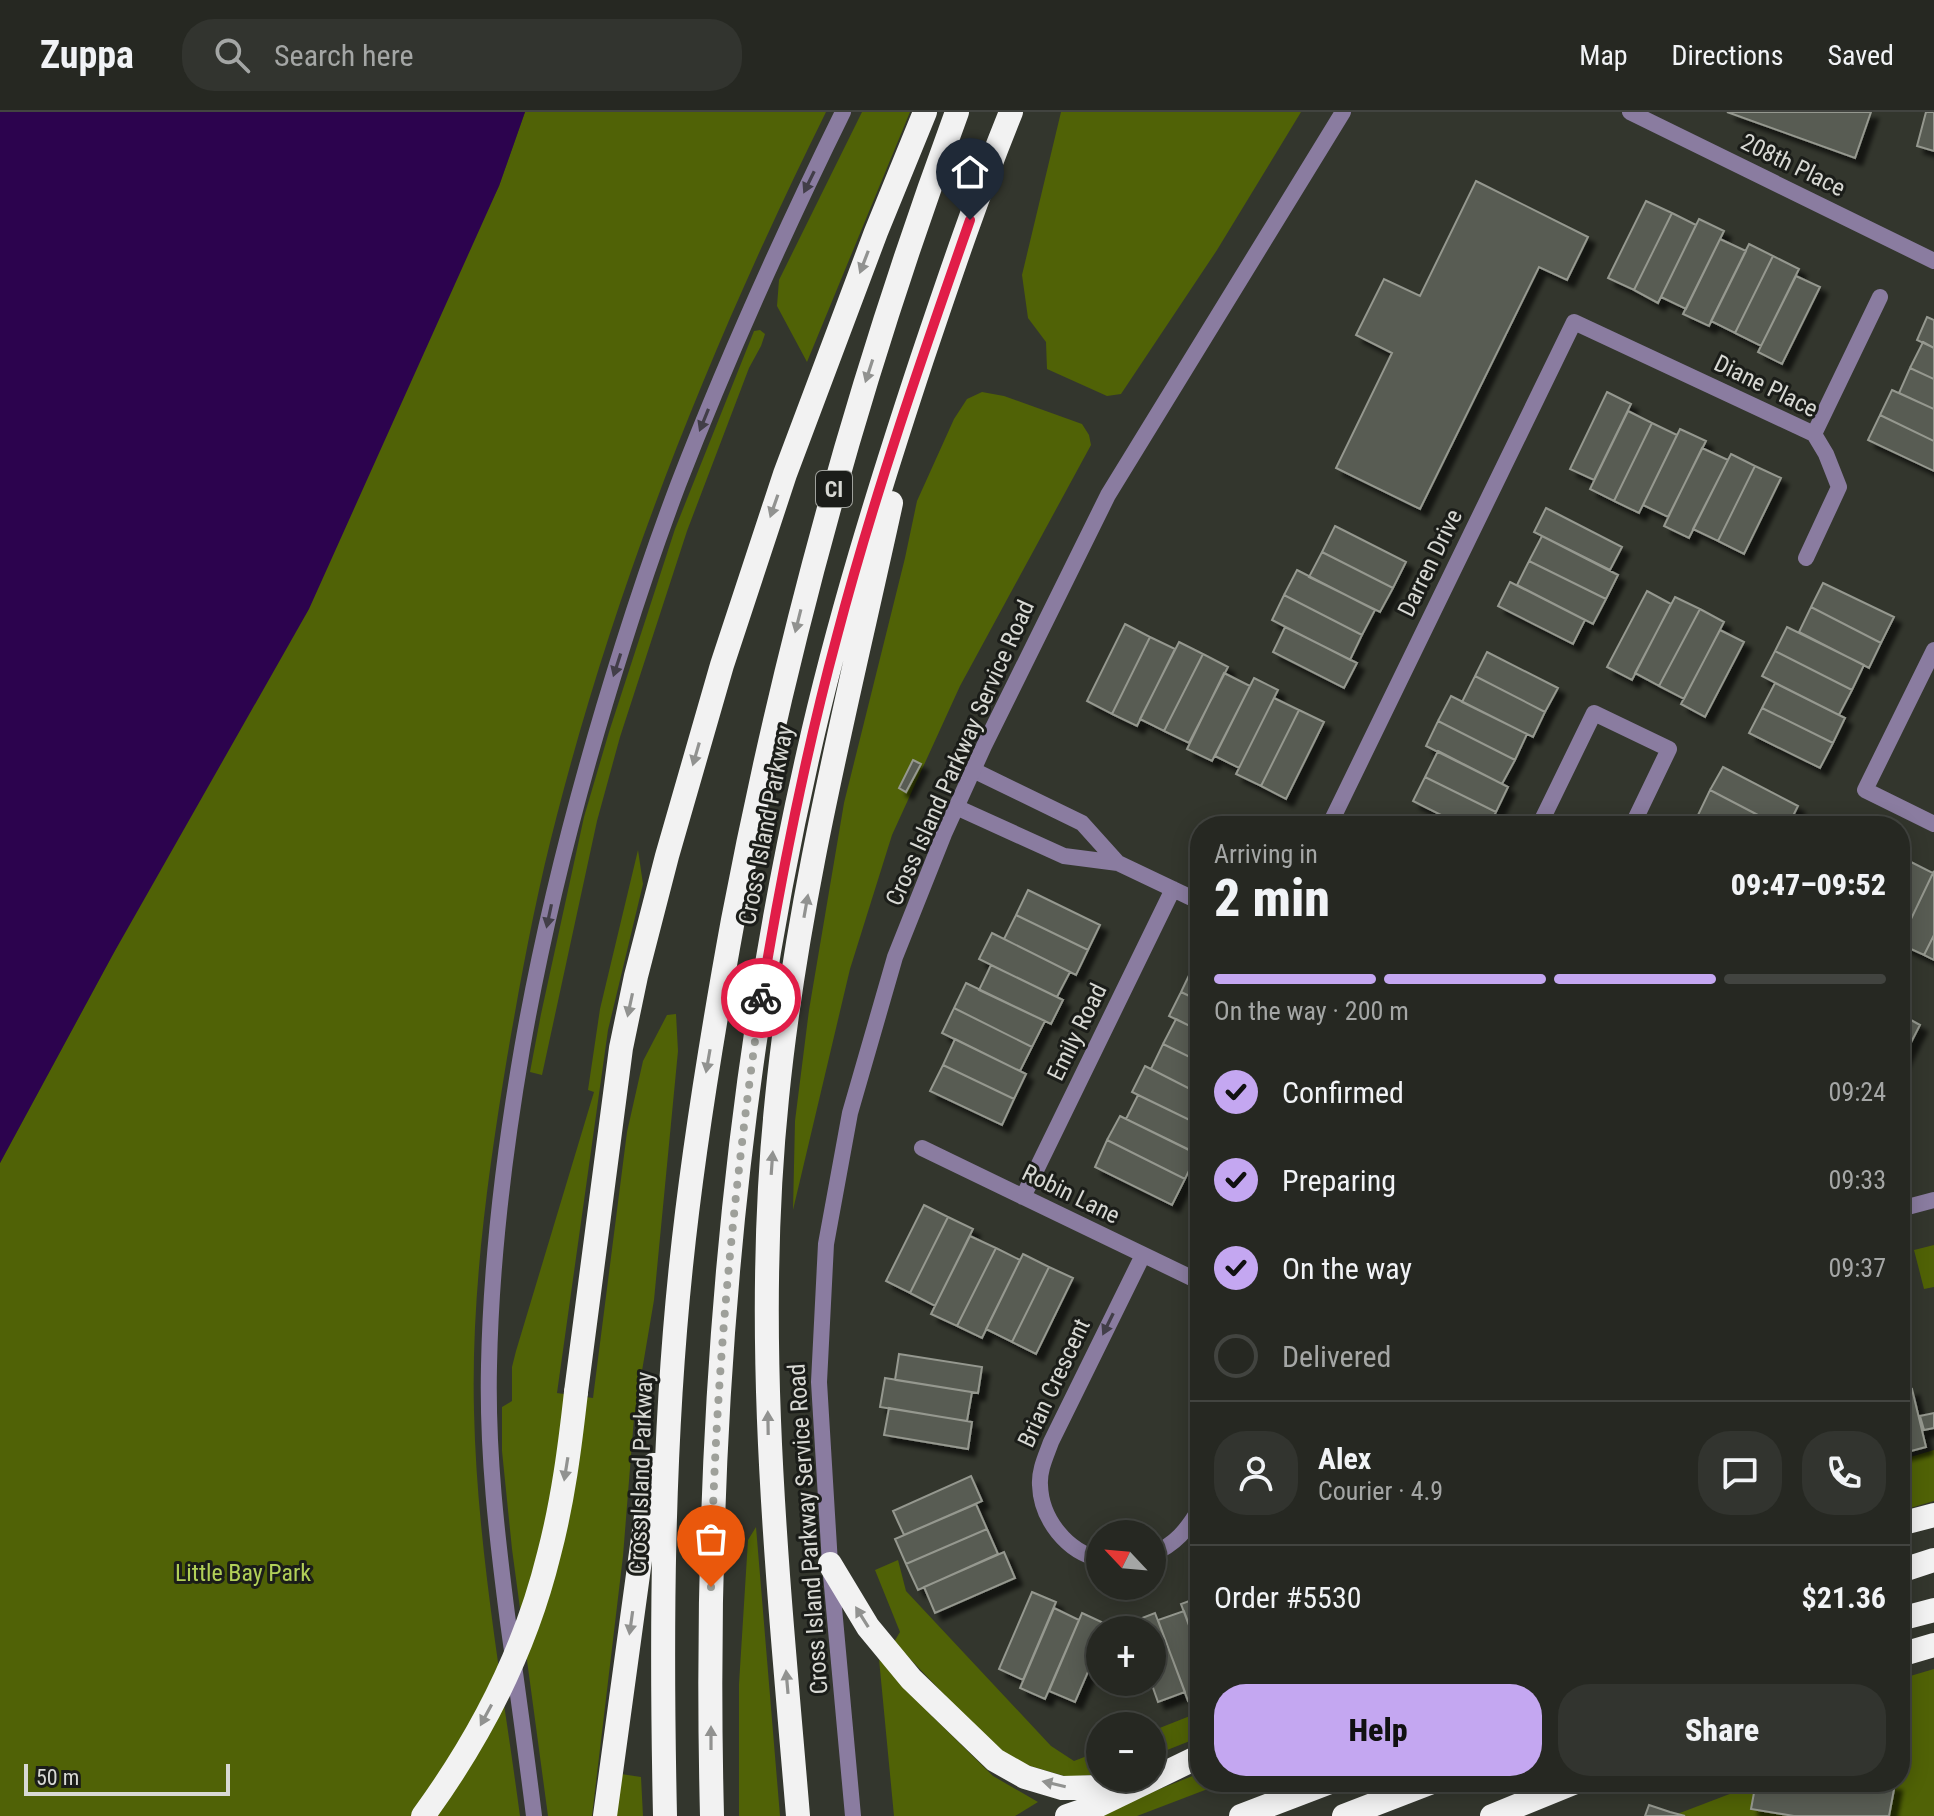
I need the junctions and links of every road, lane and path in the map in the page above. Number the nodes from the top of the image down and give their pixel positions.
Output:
1 (843, 112) edge
2 (925, 112) edge
3 (957, 112) edge
4 (1011, 112) edge
5 (1343, 112) edge
6 (1630, 112) edge
7 (1934, 261) edge
8 (1880, 297) dead end
9 (1574, 322) joint
10 (922, 360) junction
11 (1814, 434) junction
12 (1806, 558) dead end
13 (1934, 650) edge
14 (973, 770) junction
15 (956, 807) junction
16 (1334, 816) edge
17 (1544, 816) edge
18 (1637, 816) edge
19 (1934, 824) edge
20 (1118, 863) junction
21 (1173, 889) junction
22 (1190, 897) edge
23 (922, 1148) dead end
24 (1023, 1197) junction
25 (1934, 1200) edge
26 (1910, 1206) edge
27 (1143, 1255) junction
28 (680, 1268) junction
29 (1190, 1277) edge
30 (1934, 1515) edge
31 (1910, 1521) edge
32 (1190, 1524) edge
33 (1166, 1548) edge
34 (1086, 1555) edge
35 (1934, 1560) edge
36 (830, 1564) junction
37 (1910, 1568) edge
38 (1934, 1610) edge
39 (1910, 1616) edge
40 (1934, 1645) edge
41 (1910, 1652) edge
42 (1190, 1760) edge
43 (1190, 1761) edge
44 (1166, 1768) edge
45 (1086, 1787) edge
46 (1304, 1792) edge
47 (1406, 1792) edge
48 (1551, 1792) edge
49 (423, 1816) edge
50 (534, 1816) edge
51 (605, 1816) edge
52 (665, 1816) edge
53 (712, 1816) edge
54 (798, 1816) edge
55 (853, 1816) edge
56 (1067, 1816) edge
57 (1241, 1816) edge
58 (1344, 1816) edge
59 (1492, 1816) edge

1 -> 50 street
2 -> 49 highway, bridge
3 -> 28 highway, Cross Island Parkway / CI
4 - 10 highway, Cross Island Parkway / CI
5 - 14 street, Cross Island Parkway Service Road
6 - 7 street, 208th Place
8 - 11 street
9 - 11 street, Diane Place
9 - 16 street, Darren Drive
53 -> 10 highway, Cross Island Parkway / CI
54 -> 10 highway
11 - 12 street, Diane Place
13 - 19 street
14 - 15 street, Cross Island Parkway Service Road
14 - 20 street
15 - 20 street
15 - 36 street, Cross Island Parkway Service Road
17 - 18 street
20 - 21 street
21 - 22 street
21 - 24 street, Emily Road
23 - 24 street, Robin Lane
24 - 27 street, Robin Lane
25 - 26 street
27 - 29 street, Robin Lane
27 -> 34 street, Brian Crescent
28 -> 51 highway
28 - 52 highway, Cross Island Parkway / CI
30 - 31 highway
32 - 33 street
35 - 37 highway
45 -> 36 highway
36 - 55 street, Cross Island Parkway Service Road
38 - 39 highway
40 - 41 highway
42 - 44 highway
43 - 56 highway
46 - 57 highway
47 - 58 highway
48 - 59 highway

